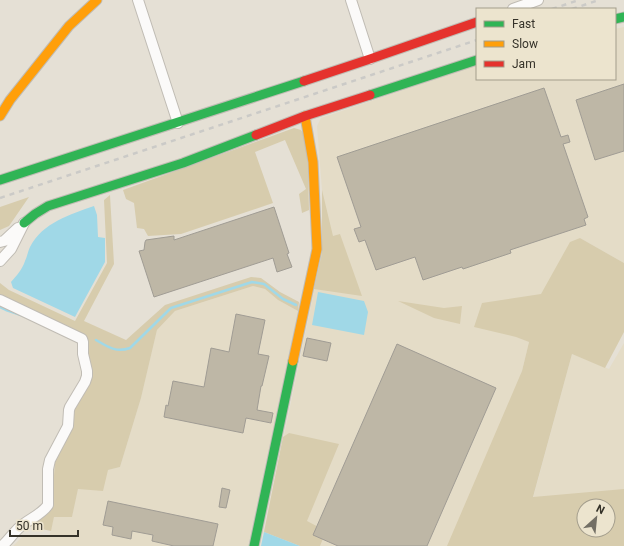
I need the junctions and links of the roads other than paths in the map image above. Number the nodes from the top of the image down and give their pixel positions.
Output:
1 (97, 0) edge
2 (138, 0) edge
3 (351, 0) edge
4 (538, 0) edge
5 (516, 8) edge
6 (476, 22) edge
7 (370, 59) junction
8 (476, 60) edge
9 (0, 116) edge
10 (305, 116) junction
11 (178, 123) junction
12 (0, 180) edge
13 (24, 223) junction
14 (0, 242) edge
15 (0, 261) edge
16 (0, 300) edge
17 (2, 546) edge
18 (254, 546) edge

1 - 9 street
2 - 11 street
3 - 7 street
4 - 5 street
6 - 7 street
7 - 11 street
8 - 10 street
10 - 13 street
10 - 18 street
11 - 12 street
13 - 14 street
13 - 15 street
16 - 17 street

